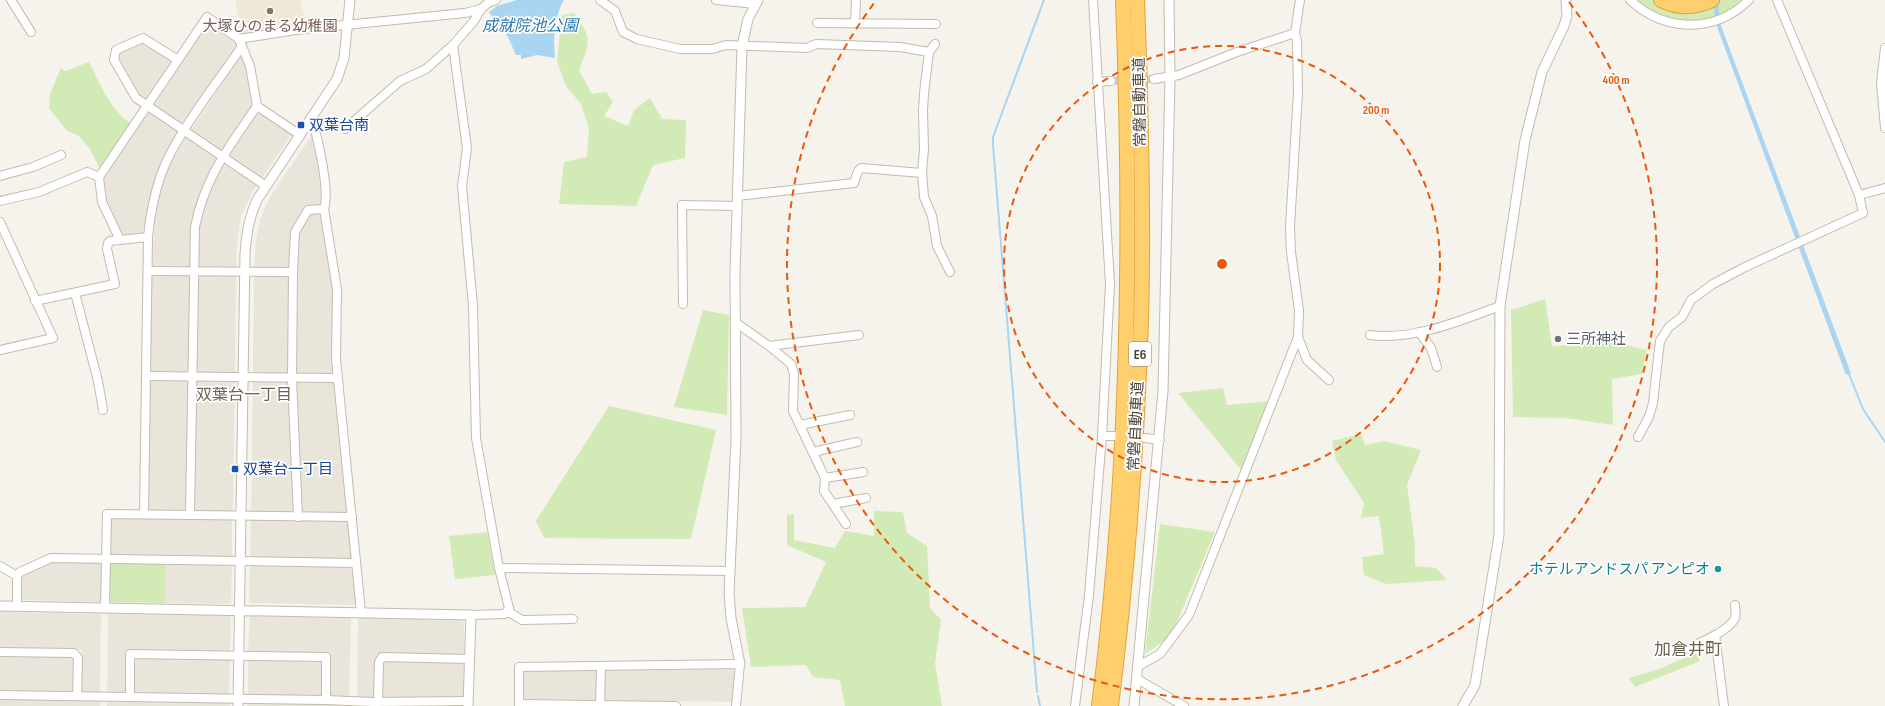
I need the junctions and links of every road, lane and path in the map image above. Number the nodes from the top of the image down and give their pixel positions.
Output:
1 (11, 0) edge
2 (350, 0) edge
3 (496, 0) edge
4 (600, 0) edge
5 (716, 0) edge
6 (856, 0) edge
7 (1093, 0) edge
8 (1123, 0) edge
9 (1137, 0) edge
10 (1169, 0) edge
11 (1300, 0) edge
12 (1566, 0) edge
13 (1630, 0) edge
14 (1661, 0) edge
15 (1712, 0) edge
16 (1749, 0) edge
17 (1777, 0) edge
18 (757, 2) edge
19 (481, 9) junction
20 (817, 23) dead end
21 (855, 23) junction
22 (936, 24) dead end
23 (348, 26) junction
24 (31, 32) dead end
25 (1295, 33) junction
26 (241, 42) junction
27 (935, 44) dead end
28 (453, 46) junction
29 (742, 46) junction
30 (1885, 48) edge
31 (929, 52) junction
32 (178, 60) junction
33 (1170, 77) junction
34 (1154, 79) tunnel mouth
35 (1111, 81) tunnel mouth
36 (1097, 82) junction
37 (147, 106) junction
38 (257, 106) junction
39 (311, 118) junction
40 (1885, 128) edge
41 (345, 129) dead end
42 (184, 131) junction
43 (300, 135) junction
44 (61, 155) dead end
45 (223, 157) junction
46 (922, 173) junction
47 (0, 176) edge
48 (99, 177) junction
49 (266, 186) junction
50 (1885, 188) edge
51 (1859, 195) junction
52 (0, 201) edge
53 (737, 201) junction
54 (324, 209) junction
55 (0, 222) edge
56 (148, 238) junction
57 (120, 240) junction
58 (148, 271) junction
59 (194, 271) junction
60 (245, 272) junction
61 (293, 272) junction
62 (950, 272) dead end
63 (75, 293) junction
64 (35, 301) junction
65 (683, 304) dead end
66 (1500, 306) junction
67 (735, 322) junction
68 (1419, 332) junction
69 (859, 335) dead end
70 (1370, 335) dead end
71 (1298, 338) junction
72 (769, 346) junction
73 (0, 350) edge
74 (1437, 367) dead end
75 (147, 376) junction
76 (192, 376) junction
77 (243, 377) junction
78 (292, 378) junction
79 (337, 378) junction
80 (1329, 380) dead end
81 (102, 410) dead end
82 (850, 415) dead end
83 (800, 425) junction
84 (1102, 436) junction
85 (1114, 436) dead end
86 (1638, 437) dead end
87 (1145, 438) dead end
88 (1160, 440) junction
89 (857, 442) dead end
90 (813, 452) junction
91 (864, 472) dead end
92 (825, 478) junction
93 (866, 498) dead end
94 (833, 504) junction
95 (144, 514) junction
96 (190, 515) junction
97 (241, 516) junction
98 (298, 517) junction
99 (352, 517) junction
100 (846, 524) dead end
101 (106, 559) junction
102 (240, 562) junction
103 (356, 563) junction
104 (0, 566) edge
105 (499, 568) junction
106 (730, 571) junction
107 (17, 576) junction
108 (1735, 605) dead end
109 (0, 606) edge
110 (16, 606) junction
111 (105, 608) junction
112 (239, 610) junction
113 (507, 611) junction
114 (361, 612) junction
115 (471, 615) junction
116 (573, 619) dead end
117 (1715, 635) junction
118 (1687, 649) dead end
119 (0, 652) edge
120 (239, 656) junction
121 (469, 659) junction
122 (740, 664) junction
123 (601, 666) junction
124 (1137, 667) junction
125 (1137, 679) junction
126 (0, 695) edge
127 (77, 696) junction
128 (130, 696) junction
129 (326, 700) junction
130 (238, 702) edge
131 (378, 702) junction
132 (468, 704) edge
133 (519, 705) edge
134 (600, 705) junction
135 (676, 706) edge
136 (736, 706) edge
137 (1075, 706) edge
138 (1099, 706) edge
139 (1111, 706) edge
140 (1134, 706) edge
141 (1184, 706) edge
142 (1464, 706) edge
143 (1724, 706) edge

1 - 24 street
2 - 23 street
3 - 19 street
4 - 29 street
5 - 18 street
6 - 21 street
7 - 36 street
8 - 138 highway, 常磐自動車道 / E6
9 - 139 highway, 常磐自動車道 / E6
10 - 33 street
11 - 25 street
12 - 66 street
13 - 16 street
14 - 15 highway
17 - 51 street
18 - 29 street
19 - 23 street
19 - 28 street
20 - 21 street
21 - 22 street
23 - 26 street
23 - 39 street
25 - 33 street
25 - 71 street
26 - 32 street
26 - 38 street
26 - 42 street
27 - 31 street
28 - 41 street
28 - 105 street
29 - 31 street
29 - 53 street
30 - 40 street
31 - 46 street
32 - 37 street
32 - 37 street
33 - 34 street
33 - 88 street
35 - 36 street
36 - 84 street
37 - 42 street
37 - 48 street
38 - 43 street
38 - 45 street
39 - 43 street
39 - 54 street
42 - 45 street
42 - 56 street
43 - 49 street
44 - 47 street
45 - 49 street
45 - 59 street
46 - 53 street
46 - 62 street
48 - 52 street
48 - 57 street
49 - 60 street
50 - 51 street
51 - 86 street
53 - 65 street
53 - 67 street
54 - 61 street
54 - 79 street
55 - 64 street
56 - 57 street
56 - 58 street
57 - 63 street
58 - 59 street
58 - 75 street
59 - 60 street
59 - 76 street
60 - 61 street
60 - 77 street
61 - 78 street
63 - 64 street
63 - 81 street
64 - 73 street
66 - 68 street
66 - 142 street
67 - 72 street
67 - 106 street
68 - 70 street
68 - 74 street
69 - 72 street
71 - 80 street
71 - 124 street
72 - 83 street
75 - 76 street
75 - 95 street
76 - 77 street
76 - 96 street
77 - 78 street
77 - 97 street
78 - 79 street
78 - 98 street
79 - 99 street
82 - 83 street
83 - 90 street
84 - 85 street
84 - 137 street
87 - 88 street
88 - 124 street
89 - 90 street
90 - 92 street
91 - 92 street
92 - 94 street
93 - 94 street
94 - 100 street
95 - 96 street
95 - 101 street
96 - 97 street
97 - 98 street
97 - 102 street
98 - 99 street
99 - 103 street
101 - 102 street
101 - 107 street
101 - 111 street
102 - 103 street
102 - 112 street
103 - 114 street
104 - 107 street
105 - 106 street
105 - 113 street
106 - 122 street
107 - 110 street
108 - 117 street
109 - 110 street
110 - 111 street
111 - 112 street
112 - 114 street
112 - 120 street
113 - 115 street
113 - 116 street
114 - 115 street
115 - 121 street
117 - 118 street
117 - 143 street
119 - 127 street
120 - 128 street
120 - 129 street
120 - 130 street
121 - 131 street
121 - 132 street
122 - 123 street
122 - 136 street
123 - 133 street
123 - 134 street
124 - 125 street
125 - 140 street
125 - 141 street
126 - 127 street
127 - 128 street
128 - 130 street
129 - 130 street
129 - 131 street
131 - 132 street
133 - 134 street
134 - 135 street

